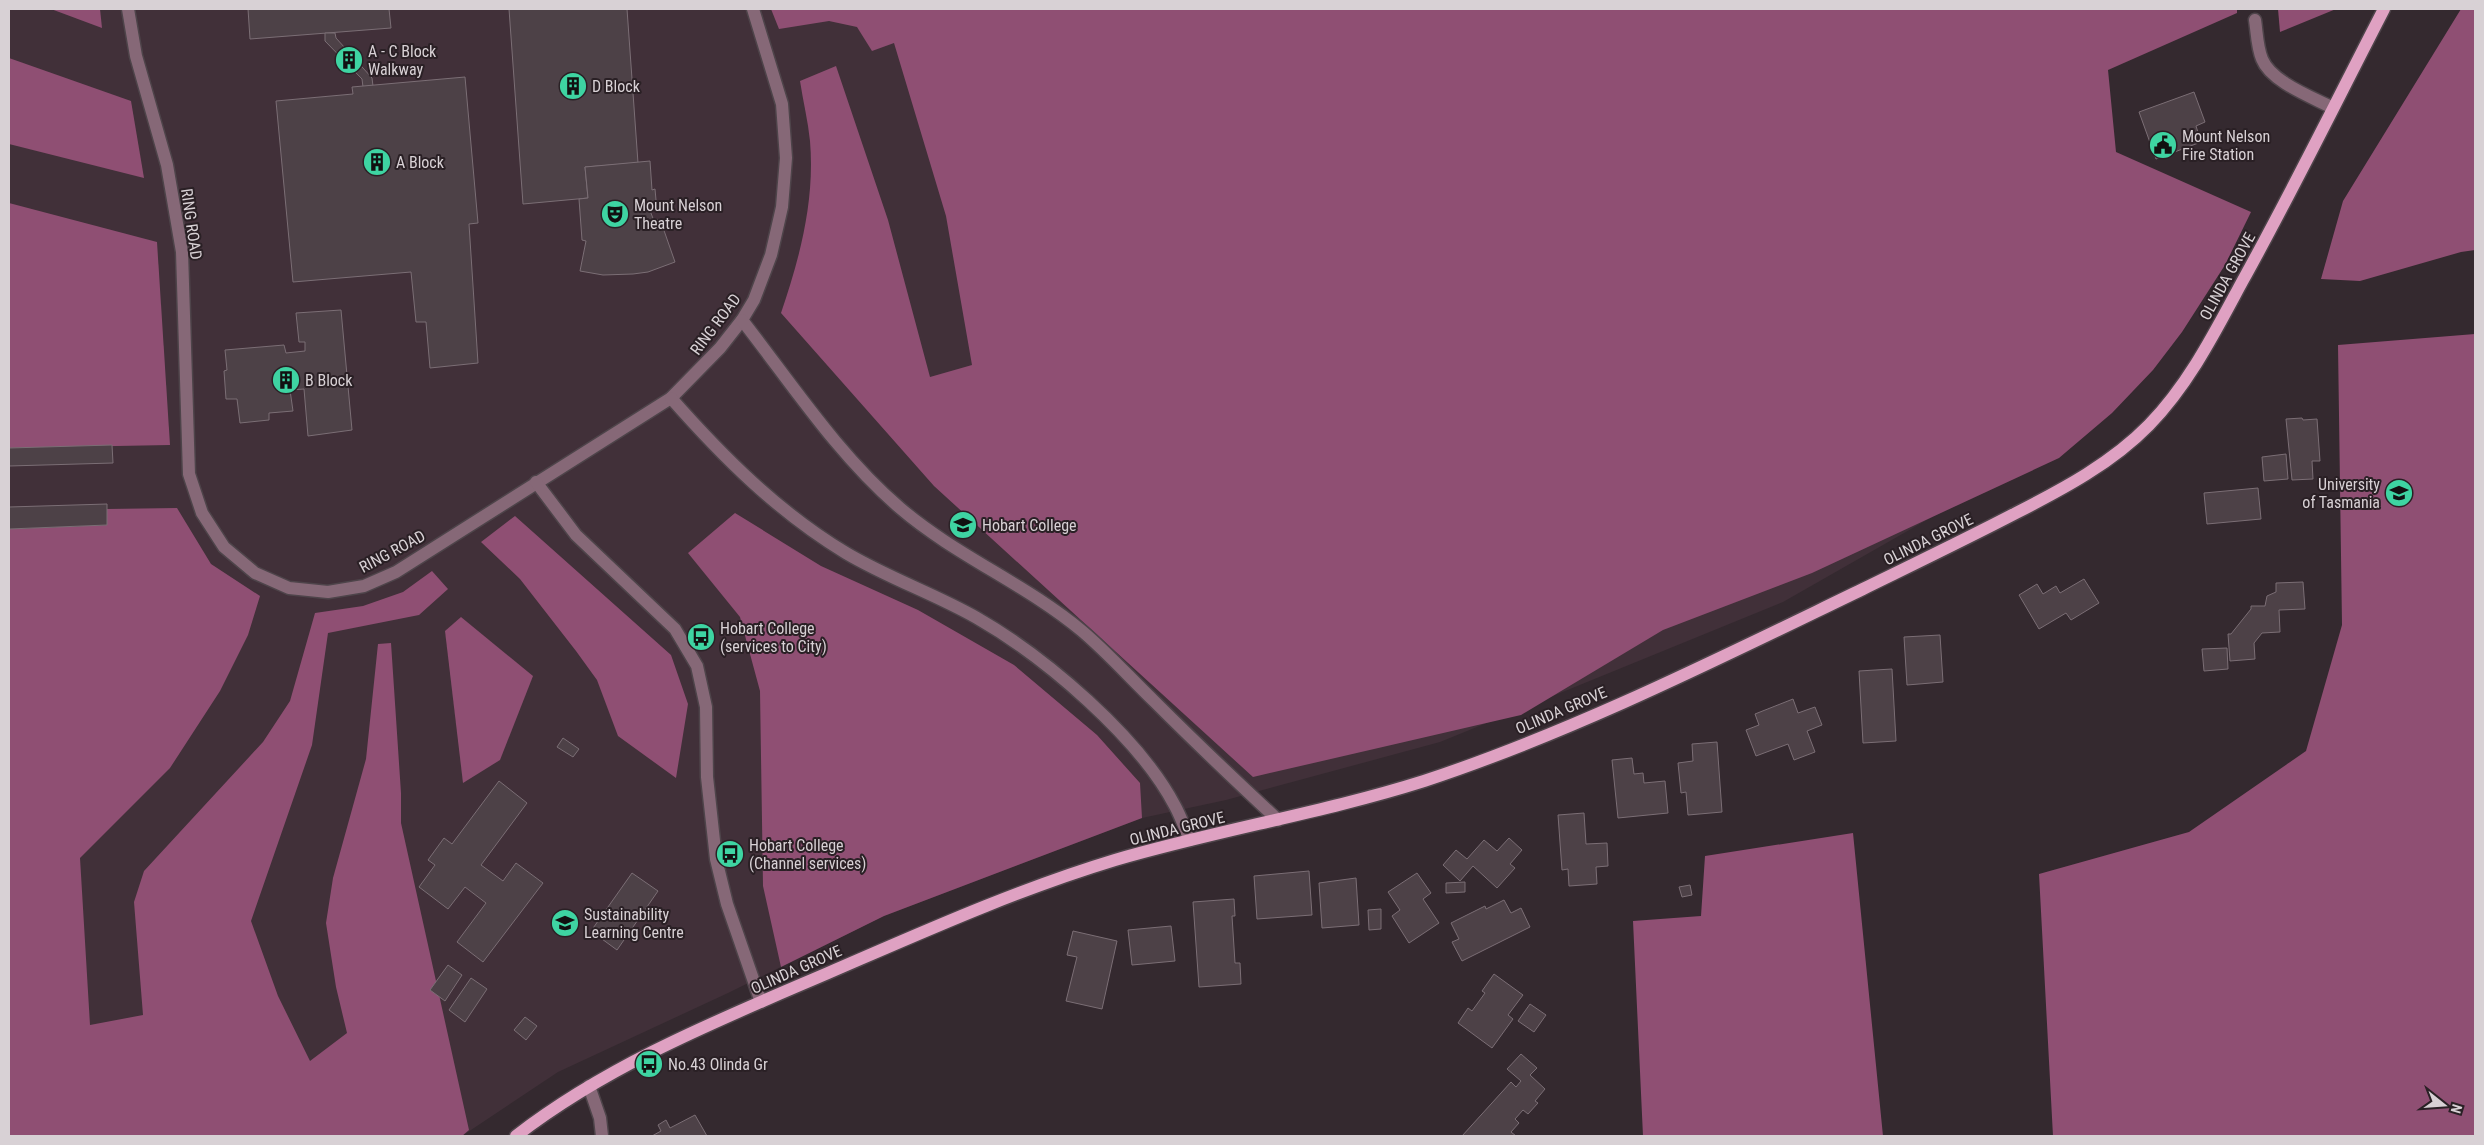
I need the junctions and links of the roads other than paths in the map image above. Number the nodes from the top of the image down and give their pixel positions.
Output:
1 (128, 9) edge
2 (753, 9) edge
3 (2384, 9) edge
4 (2256, 20) dead end
5 (2333, 108) junction
6 (742, 320) junction
7 (672, 398) junction
8 (536, 482) junction
9 (1278, 820) junction
10 (1190, 840) junction
11 (761, 1002) junction
12 (589, 1086) junction
13 (516, 1136) edge
14 (602, 1136) edge

1 - 8 street, RING ROAD
2 - 6 street, RING ROAD
3 - 5 main road, OLINDA GROVE
4 - 5 street
5 - 9 main road, OLINDA GROVE
6 - 7 street, RING ROAD
6 - 9 street
7 - 8 street, RING ROAD
7 - 10 street
8 - 11 street
9 - 10 main road, OLINDA GROVE
10 - 11 main road, OLINDA GROVE
11 - 12 main road, OLINDA GROVE
12 - 13 main road, OLINDA GROVE
12 - 14 street

